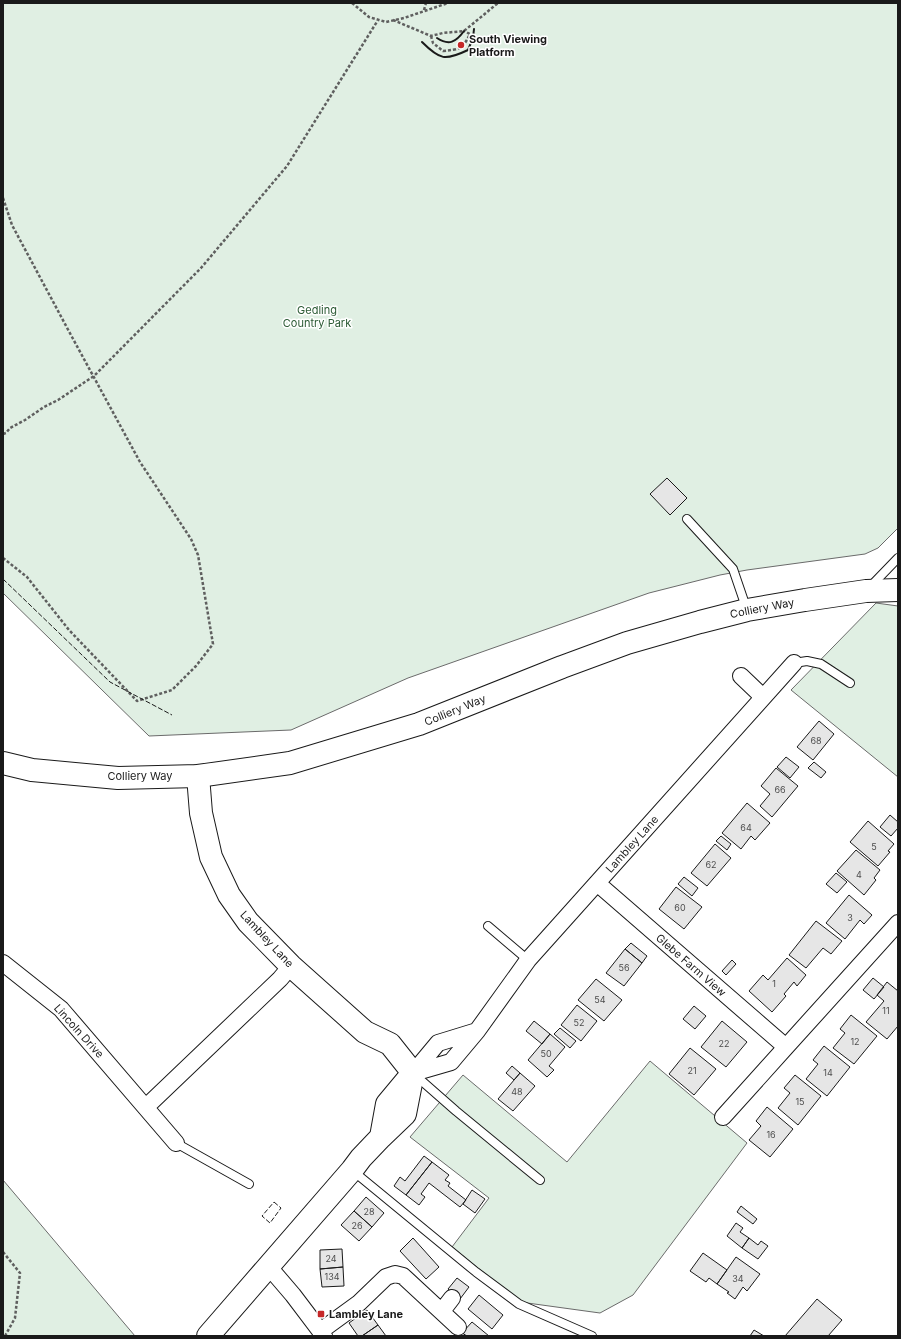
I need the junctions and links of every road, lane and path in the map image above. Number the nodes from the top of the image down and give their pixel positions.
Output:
1 (352, 3) edge
2 (426, 3) edge
3 (448, 3) edge
4 (498, 3) edge
5 (424, 10) junction
6 (378, 20) junction
7 (393, 20) junction
8 (464, 31) junction
9 (431, 36) junction
10 (3, 198) edge
11 (94, 376) junction
12 (3, 434) edge
13 (687, 519) dead end
14 (3, 558) edge
15 (898, 558) edge
16 (898, 590) edge
17 (866, 591) junction
18 (747, 610) junction
19 (794, 663) joint
20 (741, 676) dead end
21 (850, 683) dead end
22 (763, 697) junction
23 (3, 763) edge
24 (198, 776) junction
25 (597, 883) junction
26 (898, 923) edge
27 (488, 926) dead end
28 (892, 940) edge
29 (528, 960) junction
30 (3, 963) edge
31 (291, 966) junction
32 (477, 1031) junction
33 (786, 1047) junction
34 (413, 1073) junction
35 (146, 1107) junction
36 (723, 1117) dead end
37 (176, 1142) joint
38 (352, 1170) junction
39 (540, 1180) dead end
40 (250, 1184) dead end
41 (3, 1252) edge
42 (269, 1267) junction
43 (452, 1298) dead end
44 (442, 1312) junction
45 (458, 1327) dead end
46 (322, 1333) edge
47 (5, 1336) edge
48 (208, 1336) edge
49 (592, 1336) edge

1 - 6 path
2 - 5 path
3 - 5 path
4 - 8 path
5 - 7 path
6 - 7 path
6 - 11 path
7 - 9 path
8 - 9 path
8 - 9 path
10 - 11 path
11 - 12 path
11 - 14 path
13 - 18 lane
15 - 17 lane
16 - 17 main road, Colliery Way
17 - 18 main road, Colliery Way
18 - 24 main road, Colliery Way
19 - 21 lane
19 - 22 street, Lambley Lane
20 - 22 street
22 - 25 street, Lambley Lane
23 - 24 main road, Colliery Way
24 - 31 main road, Lambley Lane
25 - 29 street, Lambley Lane
25 - 33 street, Glebe Farm View
26 - 28 street
27 - 29 lane
28 - 33 street
29 - 32 street, Lambley Lane
30 - 35 street, Lincoln Drive
31 - 34 main road, Lambley Lane
31 - 35 street
32 - 34 street
32 - 34 street, Lambley Lane
33 - 36 street
34 - 38 main road
34 - 39 lane
35 - 37 street, Lincoln Drive
37 - 40 lane, Lincoln Drive
38 - 42 main road
38 - 49 lane
41 - 47 path
42 - 46 street
42 - 48 main road
43 - 44 street
44 - 45 street
44 - 46 street

